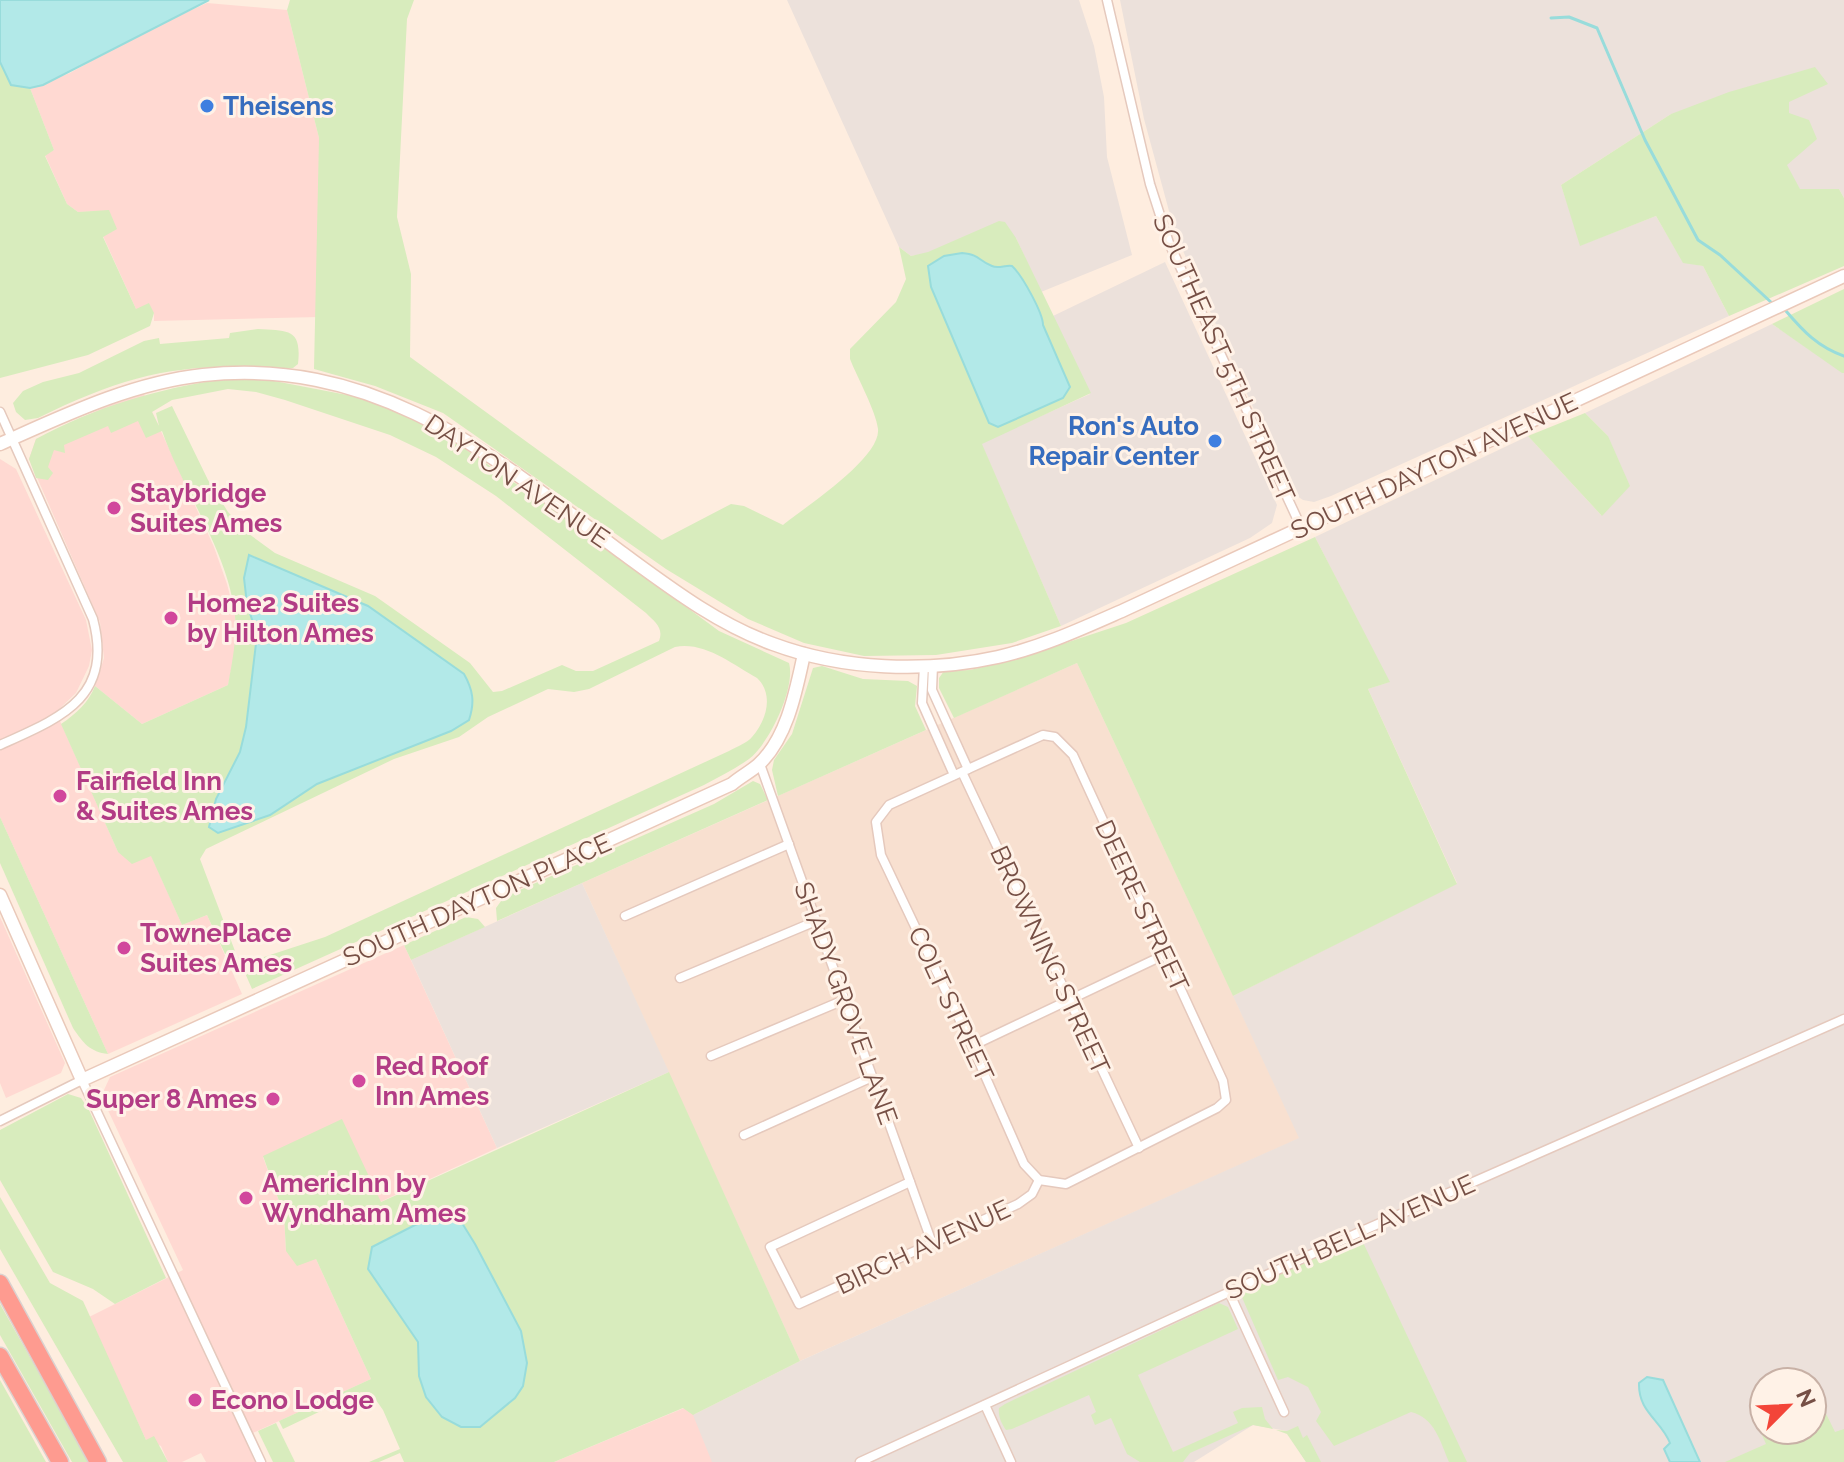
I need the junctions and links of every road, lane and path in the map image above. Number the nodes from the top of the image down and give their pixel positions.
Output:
1 (1107, 0) edge
2 (1844, 276) edge
3 (0, 412) edge
4 (6, 442) edge
5 (1301, 527) junction
6 (1022, 651) joint
7 (804, 654) junction
8 (929, 665) junction
9 (0, 745) edge
10 (760, 764) junction
11 (961, 772) junction
12 (789, 844) junction
13 (0, 895) edge
14 (625, 916) dead end
15 (816, 921) junction
16 (1164, 955) junction
17 (680, 978) dead end
18 (844, 1000) junction
19 (1070, 1000) junction
20 (1844, 1019) edge
21 (972, 1046) junction
22 (711, 1056) dead end
23 (872, 1077) junction
24 (82, 1080) junction
25 (0, 1121) edge
26 (744, 1135) dead end
27 (1139, 1148) junction
28 (1039, 1180) junction
29 (910, 1182) junction
30 (932, 1243) junction
31 (0, 1283) edge
32 (1229, 1292) junction
33 (0, 1356) edge
34 (985, 1405) junction
35 (1284, 1412) dead end
36 (58, 1462) edge
37 (101, 1462) edge
38 (261, 1462) edge
39 (860, 1462) edge
40 (1011, 1462) edge

1 - 5 street, SOUTHEAST 5TH STREET
2 - 5 main road, SOUTH DAYTON AVENUE
3 - 4 street
4 - 7 main road, DAYTON AVENUE
4 - 9 street
5 - 6 main road, SOUTH DAYTON AVENUE
6 - 8 main road, DAYTON AVENUE
7 - 8 main road, DAYTON AVENUE
7 - 10 main road, SOUTH DAYTON PLACE
8 - 11 street, BROWNING STREET
8 - 11 street, BROWNING STREET
10 - 12 street, SHADY GROVE LANE
10 - 24 main road, SOUTH DAYTON PLACE
11 - 16 street, DEERE STREET
11 - 19 street, BROWNING STREET
11 - 21 street, COLT STREET
12 - 14 street
12 - 15 street, SHADY GROVE LANE
13 - 24 main road
15 - 17 street
15 - 18 street, SHADY GROVE LANE
16 - 19 street
16 - 27 street, DEERE STREET
18 - 22 street
18 - 23 street, SHADY GROVE LANE
19 - 21 street
19 - 27 street, BROWNING STREET
20 - 32 street, SOUTH BELL AVENUE
21 - 28 street, COLT STREET
23 - 26 street
23 - 29 street, SHADY GROVE LANE
24 - 25 street
24 - 38 street
27 - 28 street
28 - 30 street, BIRCH AVENUE
29 - 30 street, SHADY GROVE LANE
29 - 30 street, BIRCH AVENUE
31 - 37 highway
32 - 34 street, SOUTH BELL AVENUE
32 - 35 street
33 - 36 highway
34 - 39 street, SOUTH BELL AVENUE
34 - 40 street

